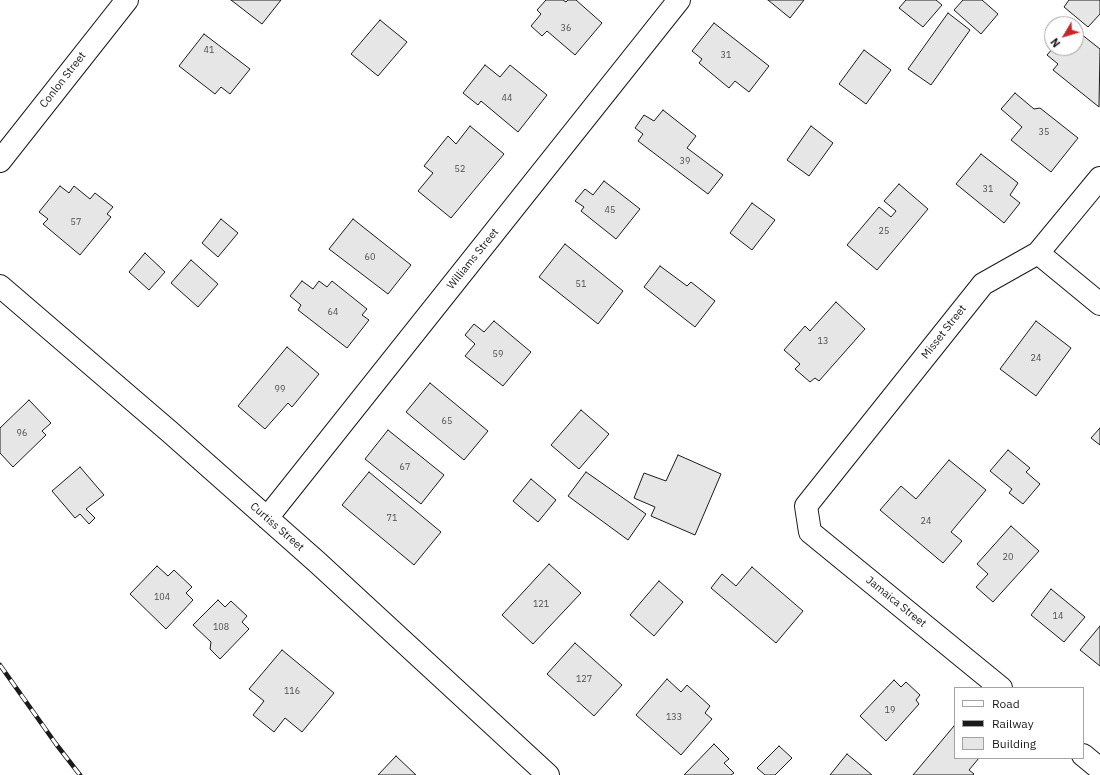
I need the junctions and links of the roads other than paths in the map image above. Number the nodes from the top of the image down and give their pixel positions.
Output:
1 (127, 0) edge
2 (679, 0) edge
3 (0, 160) edge
4 (1100, 178) edge
5 (1038, 253) junction
6 (0, 286) edge
7 (1100, 304) edge
8 (806, 506) joint
9 (267, 518) junction
10 (1000, 687) edge
11 (1084, 756) edge
12 (1100, 769) edge
13 (548, 775) edge

1 - 3 street, Conlon Street
2 - 9 street, Williams Street
4 - 5 street, Misset Street
5 - 7 street
5 - 8 street, Misset Street
6 - 9 street, Curtiss Street
8 - 10 street, Jamaica Street
9 - 13 street, Curtiss Street
11 - 12 street

